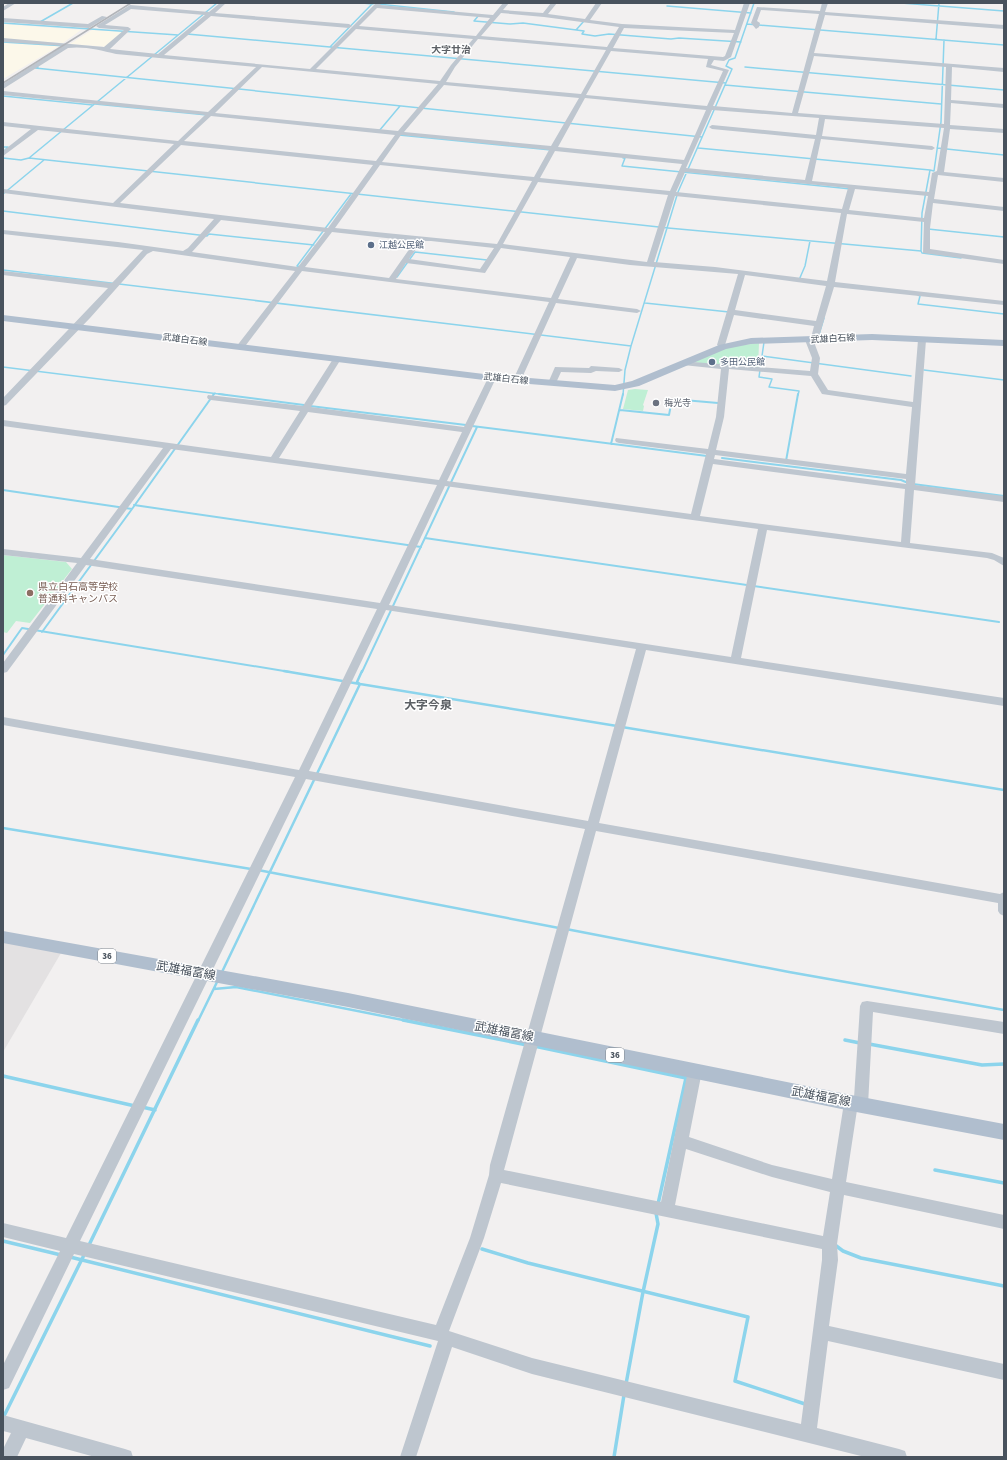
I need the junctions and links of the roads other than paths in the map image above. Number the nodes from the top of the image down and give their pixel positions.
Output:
1 (13, 3) edge
2 (136, 3) edge
3 (223, 3) edge
4 (506, 3) edge
5 (554, 3) edge
6 (599, 3) edge
7 (747, 3) edge
8 (825, 3) edge
9 (377, 4) edge
10 (128, 5) edge
11 (3, 9) edge
12 (499, 11) junction
13 (822, 13) junction
14 (206, 14) junction
15 (544, 15) junction
16 (494, 17) junction
17 (3, 20) edge
18 (587, 20) junction
19 (353, 26) junction
20 (622, 26) junction
21 (756, 26) dead end
22 (1004, 27) edge
23 (737, 32) junction
24 (477, 37) junction
25 (3, 40) edge
26 (75, 45) junction
27 (106, 48) junction
28 (609, 49) junction
29 (811, 54) junction
30 (155, 56) junction
31 (712, 58) junction
32 (945, 65) junction
33 (260, 66) junction
34 (312, 70) junction
35 (1004, 70) edge
36 (442, 83) junction
37 (3, 87) edge
38 (3, 93) edge
39 (582, 97) junction
40 (948, 102) junction
41 (1004, 106) edge
42 (713, 108) junction
43 (795, 114) junction
44 (208, 115) junction
45 (823, 116) junction
46 (3, 124) edge
47 (943, 126) junction
48 (712, 127) dead end
49 (36, 128) junction
50 (1004, 131) edge
51 (399, 134) junction
52 (819, 136) junction
53 (179, 143) junction
54 (932, 148) dead end
55 (6, 150) edge
56 (553, 150) junction
57 (686, 162) junction
58 (377, 164) junction
59 (684, 171) junction
60 (940, 174) junction
61 (535, 180) junction
62 (1004, 180) edge
63 (808, 183) junction
64 (852, 188) junction
65 (5, 191) edge
66 (676, 194) junction
67 (928, 197) junction
68 (114, 205) junction
69 (1004, 209) edge
70 (845, 212) junction
71 (219, 218) junction
72 (924, 220) junction
73 (328, 229) junction
74 (3, 232) edge
75 (420, 239) junction
76 (499, 246) junction
77 (152, 249) junction
78 (184, 253) junction
79 (574, 256) junction
80 (407, 262) junction
81 (1004, 262) edge
82 (655, 265) junction
83 (301, 268) junction
84 (742, 272) junction
85 (3, 273) edge
86 (392, 279) junction
87 (116, 284) junction
88 (830, 286) junction
89 (554, 299) junction
90 (1004, 303) edge
91 (637, 311) dead end
92 (731, 311) junction
93 (3, 318) edge
94 (818, 324) junction
95 (76, 326) junction
96 (813, 339) junction
97 (922, 340) junction
98 (1004, 343) edge
99 (240, 347) junction
100 (723, 347) junction
101 (337, 359) junction
102 (684, 363) junction
103 (725, 368) junction
104 (619, 370) dead end
105 (814, 374) junction
106 (492, 378) junction
107 (517, 380) junction
108 (552, 384) junction
109 (213, 397) dead end
110 (3, 403) edge
111 (916, 404) junction
112 (305, 409) junction
113 (3, 423) edge
114 (467, 430) junction
115 (619, 440) dead end
116 (174, 447) junction
117 (710, 456) junction
118 (273, 460) junction
119 (910, 483) junction
120 (448, 484) junction
121 (1004, 499) edge
122 (694, 517) junction
123 (763, 527) junction
124 (905, 546) junction
125 (3, 552) edge
126 (90, 562) junction
127 (1004, 563) edge
128 (390, 607) junction
129 (642, 647) junction
130 (736, 661) junction
131 (3, 670) edge
132 (1004, 702) edge
133 (3, 722) edge
134 (311, 776) junction
135 (592, 826) junction
136 (1004, 898) edge
137 (1004, 911) edge
138 (3, 937) edge
139 (214, 976) junction
140 (1004, 1028) edge
141 (532, 1043) junction
142 (695, 1071) junction
143 (856, 1104) junction
144 (1004, 1132) edge
145 (681, 1141) junction
146 (496, 1175) junction
147 (838, 1187) junction
148 (663, 1207) junction
149 (1004, 1222) edge
150 (3, 1230) edge
151 (830, 1241) junction
152 (74, 1251) junction
153 (821, 1332) junction
154 (443, 1336) junction
155 (1004, 1372) edge
156 (3, 1382) edge
157 (12, 1425) edge
158 (808, 1434) junction
159 (865, 1453) edge
160 (8, 1457) edge
161 (125, 1457) edge
162 (408, 1457) edge
163 (899, 1457) edge

1 - 11 street
2 - 10 street
3 - 14 street
4 - 12 street
5 - 15 street
6 - 18 street
7 - 23 street
8 - 13 street
9 - 16 street
9 - 19 street
10 - 14 street
10 - 17 street
10 - 27 street
12 - 15 street
12 - 16 street
13 - 21 street
13 - 22 street
13 - 29 street
14 - 19 street
14 - 30 street
15 - 18 street
16 - 24 street
18 - 20 street
19 - 24 street
19 - 34 street
20 - 23 street
20 - 28 street
23 - 31 street
24 - 28 street
24 - 36 street
25 - 26 street
26 - 27 street
26 - 37 street
27 - 30 street
28 - 31 street
28 - 39 street
29 - 32 street
29 - 43 street
30 - 33 street
31 - 42 street
32 - 35 street
32 - 40 street
33 - 34 street
33 - 44 street
34 - 36 street
36 - 39 street
36 - 51 street
38 - 44 street
39 - 42 street
39 - 56 street
40 - 41 street
40 - 47 street
42 - 43 street
42 - 57 street
43 - 45 street
44 - 51 street
44 - 53 street
45 - 47 street
45 - 52 street
46 - 49 street
47 - 50 street
47 - 60 street
48 - 52 street
49 - 53 street
49 - 55 street
51 - 56 street
51 - 58 street
52 - 54 street
52 - 63 street
53 - 58 street
53 - 68 street
56 - 57 street
56 - 61 street
57 - 59 street
58 - 61 street
58 - 73 street
59 - 63 street
59 - 66 street
60 - 62 street
60 - 67 street
61 - 66 street
61 - 76 street
63 - 64 street
64 - 67 street
64 - 70 street
65 - 68 street
66 - 70 street
66 - 82 street
67 - 69 street
67 - 72 street
68 - 71 street
70 - 72 street
70 - 88 street
71 - 73 street
71 - 78 street
72 - 81 street
73 - 75 street
73 - 83 street
74 - 77 street
75 - 76 street
75 - 80 street
76 - 79 street
76 - 80 street
77 - 78 street
77 - 87 street
78 - 83 street
79 - 82 street
79 - 89 street
80 - 86 street
82 - 84 street
83 - 86 street
83 - 99 street
84 - 88 street
84 - 92 street
85 - 87 street
86 - 89 street
87 - 95 street
88 - 90 street
88 - 94 street
89 - 91 street
89 - 107 street
92 - 94 street
92 - 100 street
93 - 95 main road, 武雄白石線
94 - 96 street
95 - 99 main road, 武雄白石線
95 - 110 street
96 - 97 main road, 武雄白石線
96 - 100 main road, 武雄白石線
96 - 105 street
97 - 98 main road, 武雄白石線
97 - 111 street
99 - 101 main road, 武雄白石線
100 - 102 main road, 武雄白石線
101 - 106 main road, 武雄白石線
101 - 112 street
102 - 103 street
102 - 108 main road, 武雄白石線
103 - 105 street
103 - 117 street
104 - 108 street
105 - 111 street
106 - 107 main road, 武雄白石線
106 - 114 street
107 - 108 main road, 武雄白石線
109 - 112 street
111 - 119 street
112 - 114 street
112 - 118 street
113 - 116 street
114 - 120 street
115 - 117 street
116 - 118 street
116 - 126 street
117 - 119 street
117 - 119 street
117 - 122 street
118 - 120 street
119 - 121 street
119 - 124 street
120 - 122 street
120 - 128 street
122 - 123 street
123 - 124 street
123 - 130 street
124 - 127 street
125 - 126 street
126 - 128 street
126 - 131 street
128 - 129 street
128 - 134 street
129 - 130 street
129 - 135 street
130 - 132 street
133 - 134 street
134 - 135 street
134 - 139 street
135 - 136 street
135 - 141 street
136 - 137 street
138 - 139 main road, 武雄福富線 / 36
139 - 141 main road, 武雄福富線 / 36
139 - 152 street
140 - 143 street
141 - 142 main road, 武雄福富線 / 36
141 - 146 street
142 - 143 main road, 武雄福富線 / 36
142 - 145 street
143 - 144 main road, 武雄福富線 / 36
143 - 147 street
145 - 147 street
145 - 148 street
146 - 148 street
146 - 154 street
147 - 149 street
147 - 151 street
148 - 151 street
150 - 152 street
151 - 153 street
152 - 154 street
152 - 156 street
153 - 155 street
153 - 158 street
154 - 158 street
154 - 162 street
157 - 160 street
157 - 161 street
158 - 159 street
159 - 163 street

